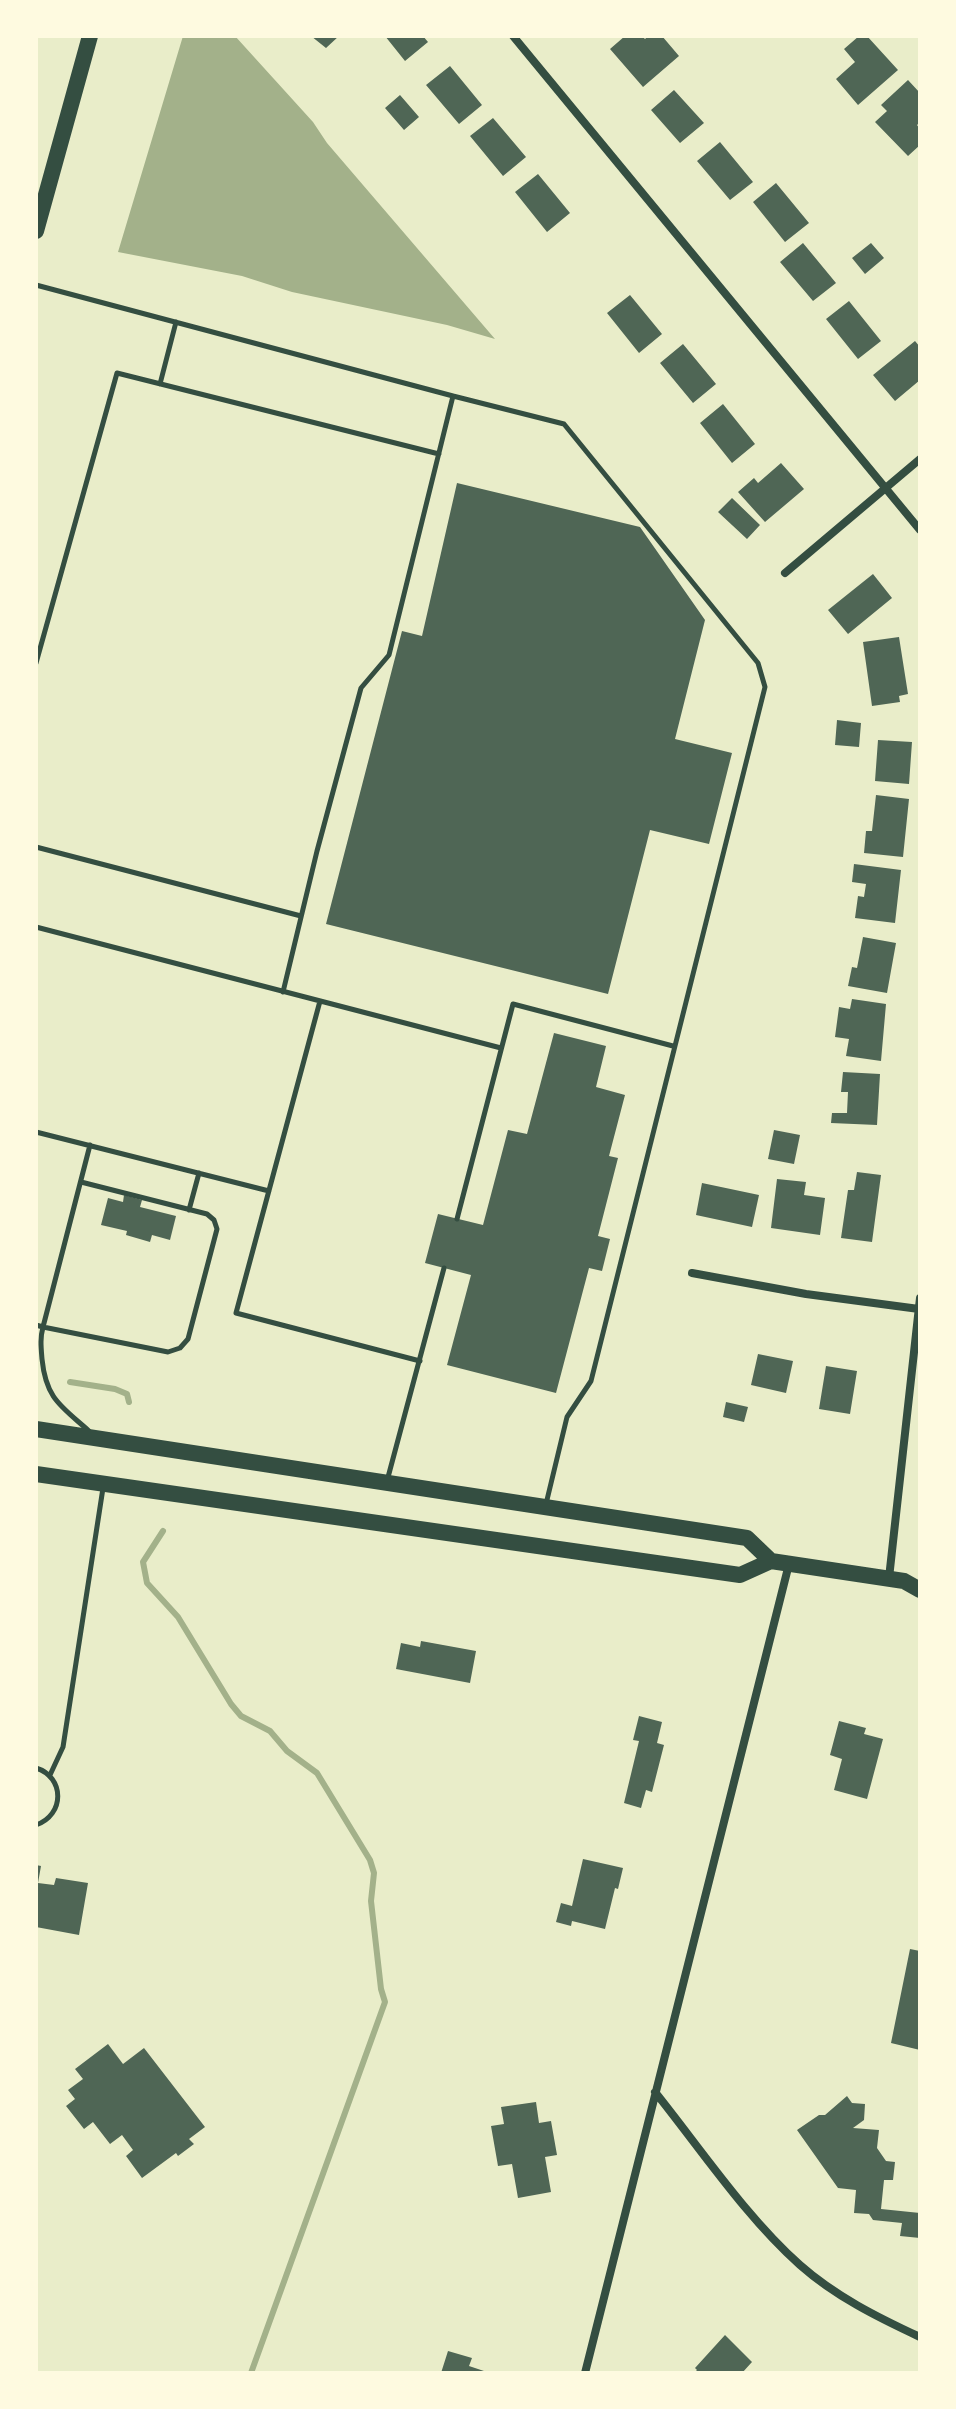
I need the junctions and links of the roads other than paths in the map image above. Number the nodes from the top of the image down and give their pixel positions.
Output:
1 (90, 36) edge
2 (513, 36) edge
3 (36, 231) edge
4 (36, 285) edge
5 (176, 322) junction
6 (160, 384) junction
7 (453, 396) junction
8 (439, 454) junction
9 (920, 459) edge
10 (886, 487) junction
11 (920, 530) edge
12 (785, 573) dead end
13 (36, 663) edge
14 (36, 847) edge
15 (301, 916) junction
16 (36, 927) edge
17 (283, 992) junction
18 (320, 1001) junction
19 (673, 1046) junction
20 (501, 1048) junction
21 (36, 1132) edge
22 (90, 1145) junction
23 (199, 1173) junction
24 (81, 1182) junction
25 (269, 1191) junction
26 (189, 1210) junction
27 (457, 1219) dead end
28 (444, 1268) dead end
29 (692, 1273) dead end
30 (920, 1298) edge
31 (919, 1309) edge
32 (36, 1325) edge
33 (43, 1327) junction
34 (38, 1340) edge
35 (420, 1361) junction
36 (36, 1429) edge
37 (96, 1437) junction
38 (36, 1474) edge
39 (387, 1482) junction
40 (104, 1483) junction
41 (545, 1508) junction
42 (771, 1561) junction
43 (789, 1564) junction
44 (920, 1572) edge
45 (897, 1580) junction
46 (920, 1590) edge
47 (36, 1768) edge
48 (50, 1775) junction
49 (36, 1825) edge
50 (655, 2092) junction
51 (920, 2337) edge
52 (585, 2373) edge

1 - 3 main road
2 - 10 street
4 - 5 lane
5 - 6 lane
5 - 7 lane
6 - 8 lane
6 - 13 lane
7 - 8 lane
7 - 19 lane
8 - 15 lane
9 - 10 street
10 - 11 street
10 - 12 street
14 - 15 lane
15 - 17 lane
16 - 17 lane
17 - 18 lane
18 - 20 lane
18 - 25 lane
19 - 20 lane
19 - 41 lane
20 - 27 lane
21 - 22 lane
22 - 23 lane
22 - 24 lane
23 - 25 lane
23 - 26 lane
24 - 26 lane
24 - 33 lane
25 - 35 lane
26 - 33 lane
28 - 35 lane
29 - 31 street
30 - 31 street
31 - 45 street
32 - 33 lane
33 - 34 lane
34 - 37 lane
35 - 39 lane
36 - 37 main road
37 - 39 main road
38 - 40 main road
39 - 41 main road
40 - 42 main road
40 - 48 lane
41 - 42 main road
42 - 43 main road
43 - 45 main road
43 - 50 street
44 - 45 main road
45 - 46 main road
47 - 48 lane
48 - 49 lane
50 - 51 street
50 - 52 street

